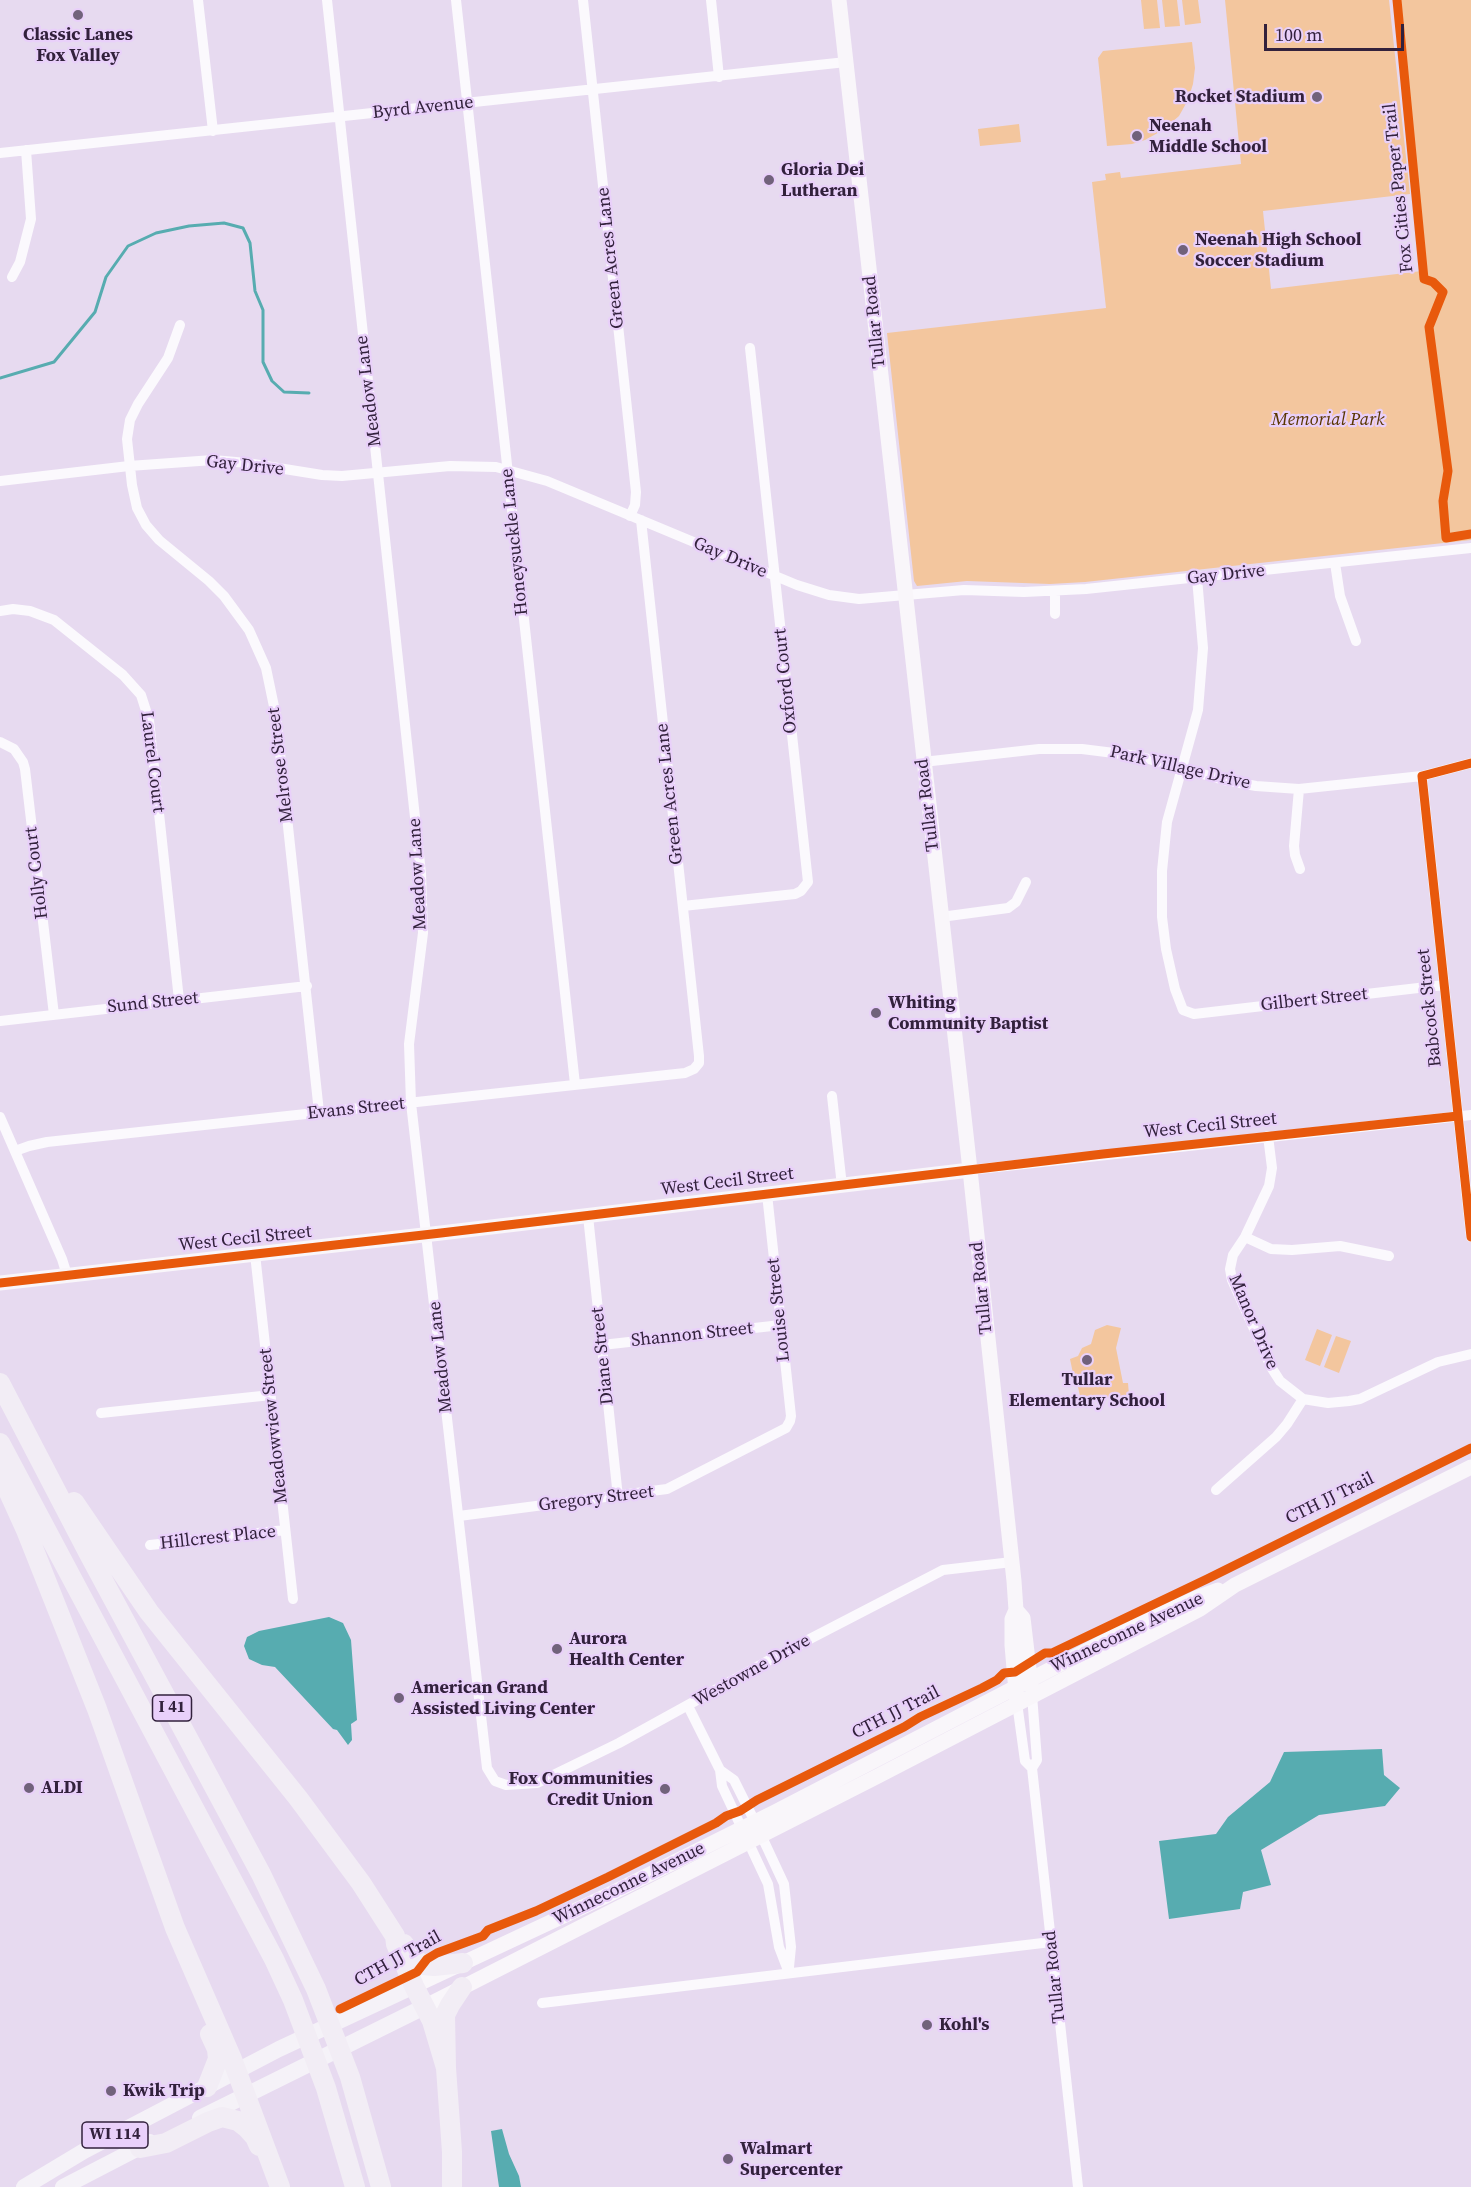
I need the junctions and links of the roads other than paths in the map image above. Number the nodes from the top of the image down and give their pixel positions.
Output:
1 (198, 0) edge
2 (327, 0) edge
3 (456, 0) edge
4 (584, 0) edge
5 (711, 0) edge
6 (839, 0) edge
7 (846, 62) junction
8 (719, 76) junction
9 (593, 90) junction
10 (468, 104) junction
11 (341, 116) junction
12 (213, 131) junction
13 (26, 150) junction
14 (0, 153) edge
15 (12, 277) dead end
16 (180, 325) dead end
17 (750, 348) dead end
18 (129, 466) junction
19 (507, 470) junction
20 (379, 474) junction
21 (0, 481) edge
22 (630, 516) junction
23 (641, 520) junction
24 (1471, 548) edge
25 (1335, 563) junction
26 (773, 576) junction
27 (1197, 578) junction
28 (1055, 591) junction
29 (906, 596) junction
30 (0, 611) edge
31 (1055, 614) dead end
32 (1356, 641) dead end
33 (0, 742) edge
34 (923, 762) junction
35 (1471, 763) edge
36 (1182, 769) junction
37 (1422, 776) junction
38 (1299, 789) junction
39 (1300, 869) dead end
40 (1026, 882) dead end
41 (682, 906) junction
42 (941, 917) junction
43 (1444, 985) junction
44 (307, 986) junction
45 (180, 1000) junction
46 (54, 1015) junction
47 (0, 1021) edge
48 (697, 1067) joint
49 (575, 1084) junction
50 (832, 1096) dead end
51 (411, 1103) junction
52 (319, 1112) junction
53 (1471, 1115) edge
54 (1458, 1116) junction
55 (0, 1117) edge
56 (1268, 1136) junction
57 (15, 1151) junction
58 (970, 1170) junction
59 (842, 1186) junction
60 (767, 1194) junction
61 (588, 1216) junction
62 (428, 1234) junction
63 (1245, 1237) junction
64 (1471, 1237) edge
65 (255, 1254) junction
66 (1389, 1256) dead end
67 (67, 1275) junction
68 (0, 1283) edge
69 (781, 1324) junction
70 (602, 1345) junction
71 (1471, 1354) edge
72 (0, 1383) edge
73 (271, 1395) junction
74 (1303, 1398) junction
75 (101, 1413) dead end
76 (789, 1425) joint
77 (24, 1430) junction
78 (0, 1443) edge
79 (1471, 1467) edge
80 (0, 1473) edge
81 (1216, 1490) dead end
82 (618, 1497) junction
83 (459, 1516) junction
84 (285, 1530) junction
85 (150, 1545) dead end
86 (1012, 1562) junction
87 (1235, 1585) junction
88 (293, 1599) dead end
89 (1016, 1610) junction
90 (1030, 1679) junction
91 (1015, 1687) junction
92 (1032, 1695) junction
93 (1017, 1703) junction
94 (688, 1706) junction
95 (1032, 1768) junction
96 (495, 1781) joint
97 (752, 1832) junction
98 (395, 1936) junction
99 (1051, 1942) junction
100 (186, 1956) junction
101 (463, 1963) junction
102 (789, 1973) junction
103 (414, 1986) junction
104 (462, 1988) junction
105 (542, 2003) dead end
106 (424, 2007) junction
107 (446, 2068) junction
108 (236, 2072) junction
109 (207, 2087) junction
110 (246, 2095) junction
111 (140, 2148) junction
112 (277, 2179) edge
113 (24, 2187) edge
114 (63, 2187) edge
115 (355, 2187) edge
116 (381, 2187) edge
117 (452, 2187) edge
118 (1078, 2187) edge

1 - 12 street
2 - 11 street, Meadow Lane
3 - 10 street, Honeysuckle Lane
4 - 9 street, Green Acres Lane
5 - 8 street
6 - 7 main road, Tullar Road
7 - 8 street, Byrd Avenue
7 - 29 main road, Tullar Road
8 - 9 street, Byrd Avenue
9 - 10 street, Byrd Avenue
9 - 22 street, Green Acres Lane
10 - 11 street, Byrd Avenue
10 - 19 street, Honeysuckle Lane
11 - 12 street, Byrd Avenue
11 - 20 street, Meadow Lane
12 - 13 street, Byrd Avenue
13 - 14 street, Byrd Avenue
13 - 15 street
16 - 18 street, Melrose Street
17 - 26 street, Oxford Court
18 - 20 street, Gay Drive
18 - 21 street, Gay Drive
18 - 44 street, Melrose Street
19 - 20 street, Gay Drive
19 - 22 street, Gay Drive
19 - 49 street, Honeysuckle Lane
20 - 51 street, Meadow Lane
22 - 23 street, Gay Drive
23 - 26 street, Gay Drive
23 - 41 street, Green Acres Lane
24 - 25 street, Gay Drive
25 - 27 street, Gay Drive
25 - 32 street
26 - 29 street, Gay Drive
26 - 41 street, Oxford Court
27 - 28 street, Gay Drive
27 - 36 street
28 - 29 street, Gay Drive
28 - 31 street
29 - 34 main road, Tullar Road
30 - 45 street, Laurel Court
33 - 46 street, Holly Court
34 - 36 street, Park Village Drive
34 - 42 main road, Tullar Road
35 - 37 street, Park Village Drive
36 - 38 street, Park Village Drive
36 - 43 street, Gilbert Street
37 - 38 street, Park Village Drive
37 - 43 street, Babcock Street
38 - 39 street
40 - 42 street
41 - 48 street, Green Acres Lane
42 - 58 main road, Tullar Road
43 - 54 street, Babcock Street
44 - 45 street, Sund Street
44 - 52 street, Melrose Street
45 - 46 street, Sund Street
46 - 47 street, Sund Street
48 - 49 street, Evans Street
49 - 51 street, Evans Street
50 - 59 street
51 - 52 street, Evans Street
51 - 62 street, Meadow Lane
52 - 57 street, Evans Street
53 - 54 street, West Cecil Street
54 - 56 street, West Cecil Street
54 - 64 street, Babcock Street
55 - 57 street
56 - 58 street, West Cecil Street
56 - 63 street, Manor Drive
57 - 67 street
58 - 59 main road, West Cecil Street
58 - 86 main road, Tullar Road
59 - 60 main road, West Cecil Street
60 - 61 main road, West Cecil Street
60 - 69 street, Louise Street
61 - 62 main road, West Cecil Street
61 - 70 street, Diane Street
62 - 65 main road, West Cecil Street
62 - 83 street, Meadow Lane
63 - 66 street
63 - 74 street, Manor Drive
65 - 67 main road, West Cecil Street
65 - 73 street, Meadowview Street
67 - 68 main road, West Cecil Street
69 - 70 street, Shannon Street
69 - 76 street, Louise Street
70 - 82 street, Diane Street
71 - 74 street
72 - 77 highway, I 41
73 - 75 street
73 - 84 street, Meadowview Street
74 - 81 street
76 - 82 street, Gregory Street
77 - 98 highway
77 - 116 highway, I 41
78 - 115 highway, I 41
79 - 87 main road, Winneconne Avenue
80 - 100 highway
82 - 83 street, Gregory Street
83 - 96 street, Meadow Lane
84 - 85 street, Hillcrest Place
84 - 88 street, Meadowview Street
86 - 89 main road, Tullar Road
86 - 94 street, Westowne Drive
87 - 90 main road, Winneconne Avenue
87 - 92 main road, Winneconne Avenue
89 - 90 main road, Tullar Road
89 - 91 main road, Tullar Road
90 - 91 main road, Winneconne Avenue
90 - 92 main road, Tullar Road
91 - 93 main road, Tullar Road
91 - 97 main road, Winneconne Avenue
92 - 93 main road, Winneconne Avenue
92 - 95 street, Tullar Road
93 - 95 street, Tullar Road
93 - 97 main road, Winneconne Avenue
94 - 96 street, Westowne Drive
94 - 97 street
95 - 99 street, Tullar Road
97 - 101 main road, Winneconne Avenue
97 - 102 street
97 - 104 main road, Winneconne Avenue
98 - 101 highway
98 - 103 highway
99 - 102 street
99 - 118 street, Tullar Road
100 - 108 highway
100 - 109 highway
101 - 103 main road, Winneconne Avenue
102 - 105 street
103 - 106 highway
103 - 108 main road, Winneconne Avenue / WI 114
104 - 106 main road, Winneconne Avenue
104 - 107 highway
106 - 107 highway
106 - 110 main road, Winneconne Avenue / WI 114
107 - 117 highway
108 - 109 main road, Winneconne Avenue / WI 114
108 - 110 highway
109 - 113 main road, Winneconne Avenue / WI 114
110 - 111 main road, Winneconne Avenue / WI 114
110 - 112 highway
111 - 112 highway
111 - 114 main road, Winneconne Avenue / WI 114

